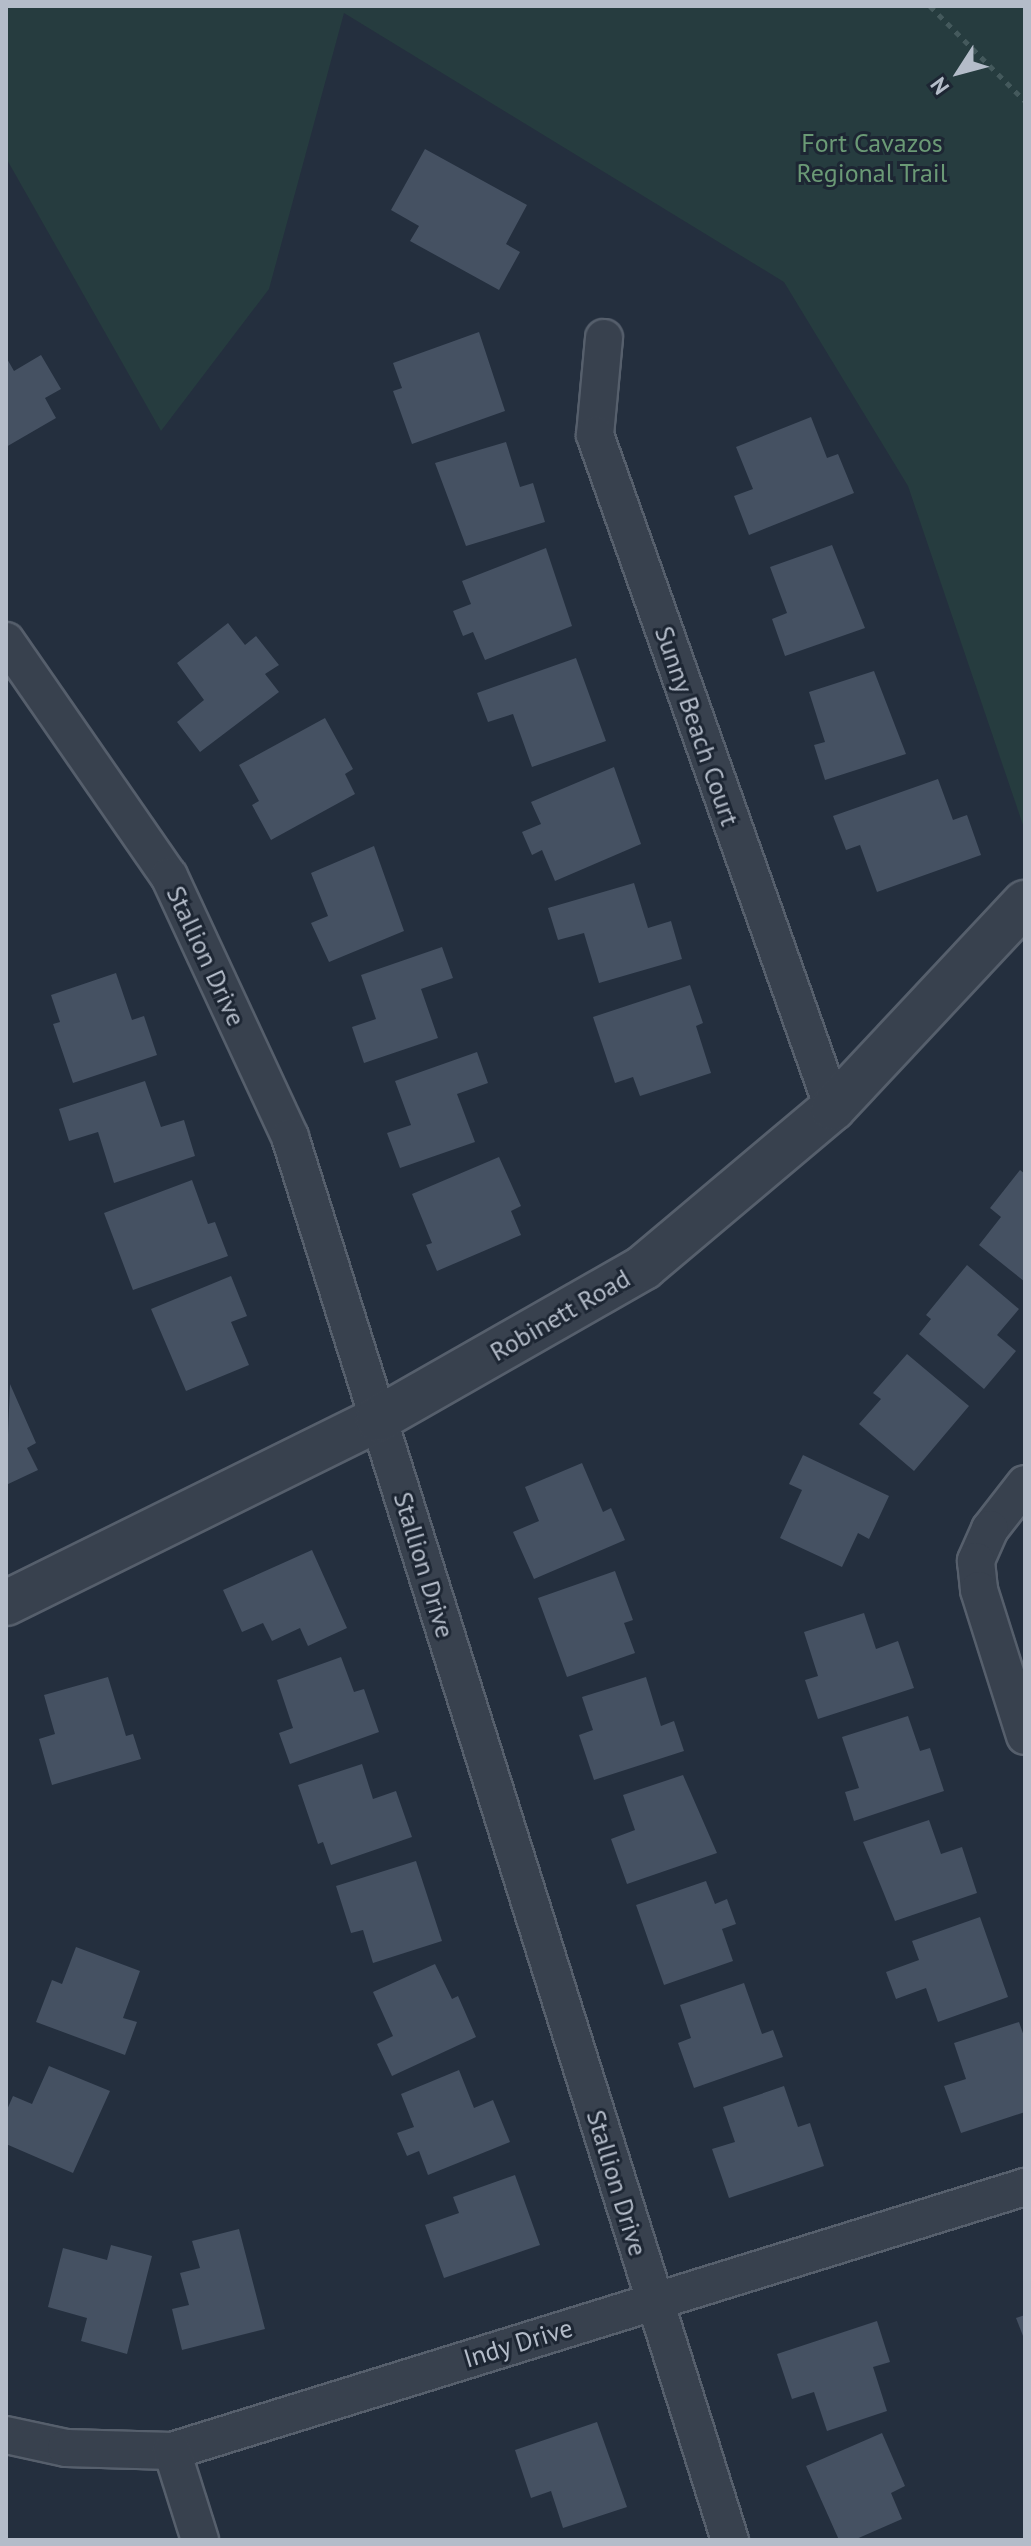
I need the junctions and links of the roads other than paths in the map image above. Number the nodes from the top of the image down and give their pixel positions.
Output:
1 (604, 338) dead end
2 (6, 641) edge
3 (1025, 903) edge
4 (833, 1108) junction
5 (378, 1419) junction
6 (1025, 1484) edge
7 (6, 1603) edge
8 (1025, 1736) edge
9 (1025, 2187) edge
10 (654, 2301) junction
11 (6, 2435) edge
12 (172, 2451) junction
13 (200, 2540) edge
14 (730, 2540) edge

1 - 4 street, Sunny Beach Court
2 - 5 street, Stallion Drive
3 - 4 street, Robinett Road
4 - 5 street, Robinett Road
5 - 7 street, Robinett Road
5 - 10 street, Stallion Drive
6 - 8 street
9 - 10 street, Indy Drive
10 - 12 street, Indy Drive
10 - 14 street, Stallion Drive
11 - 12 street, Indy Drive
12 - 13 street

